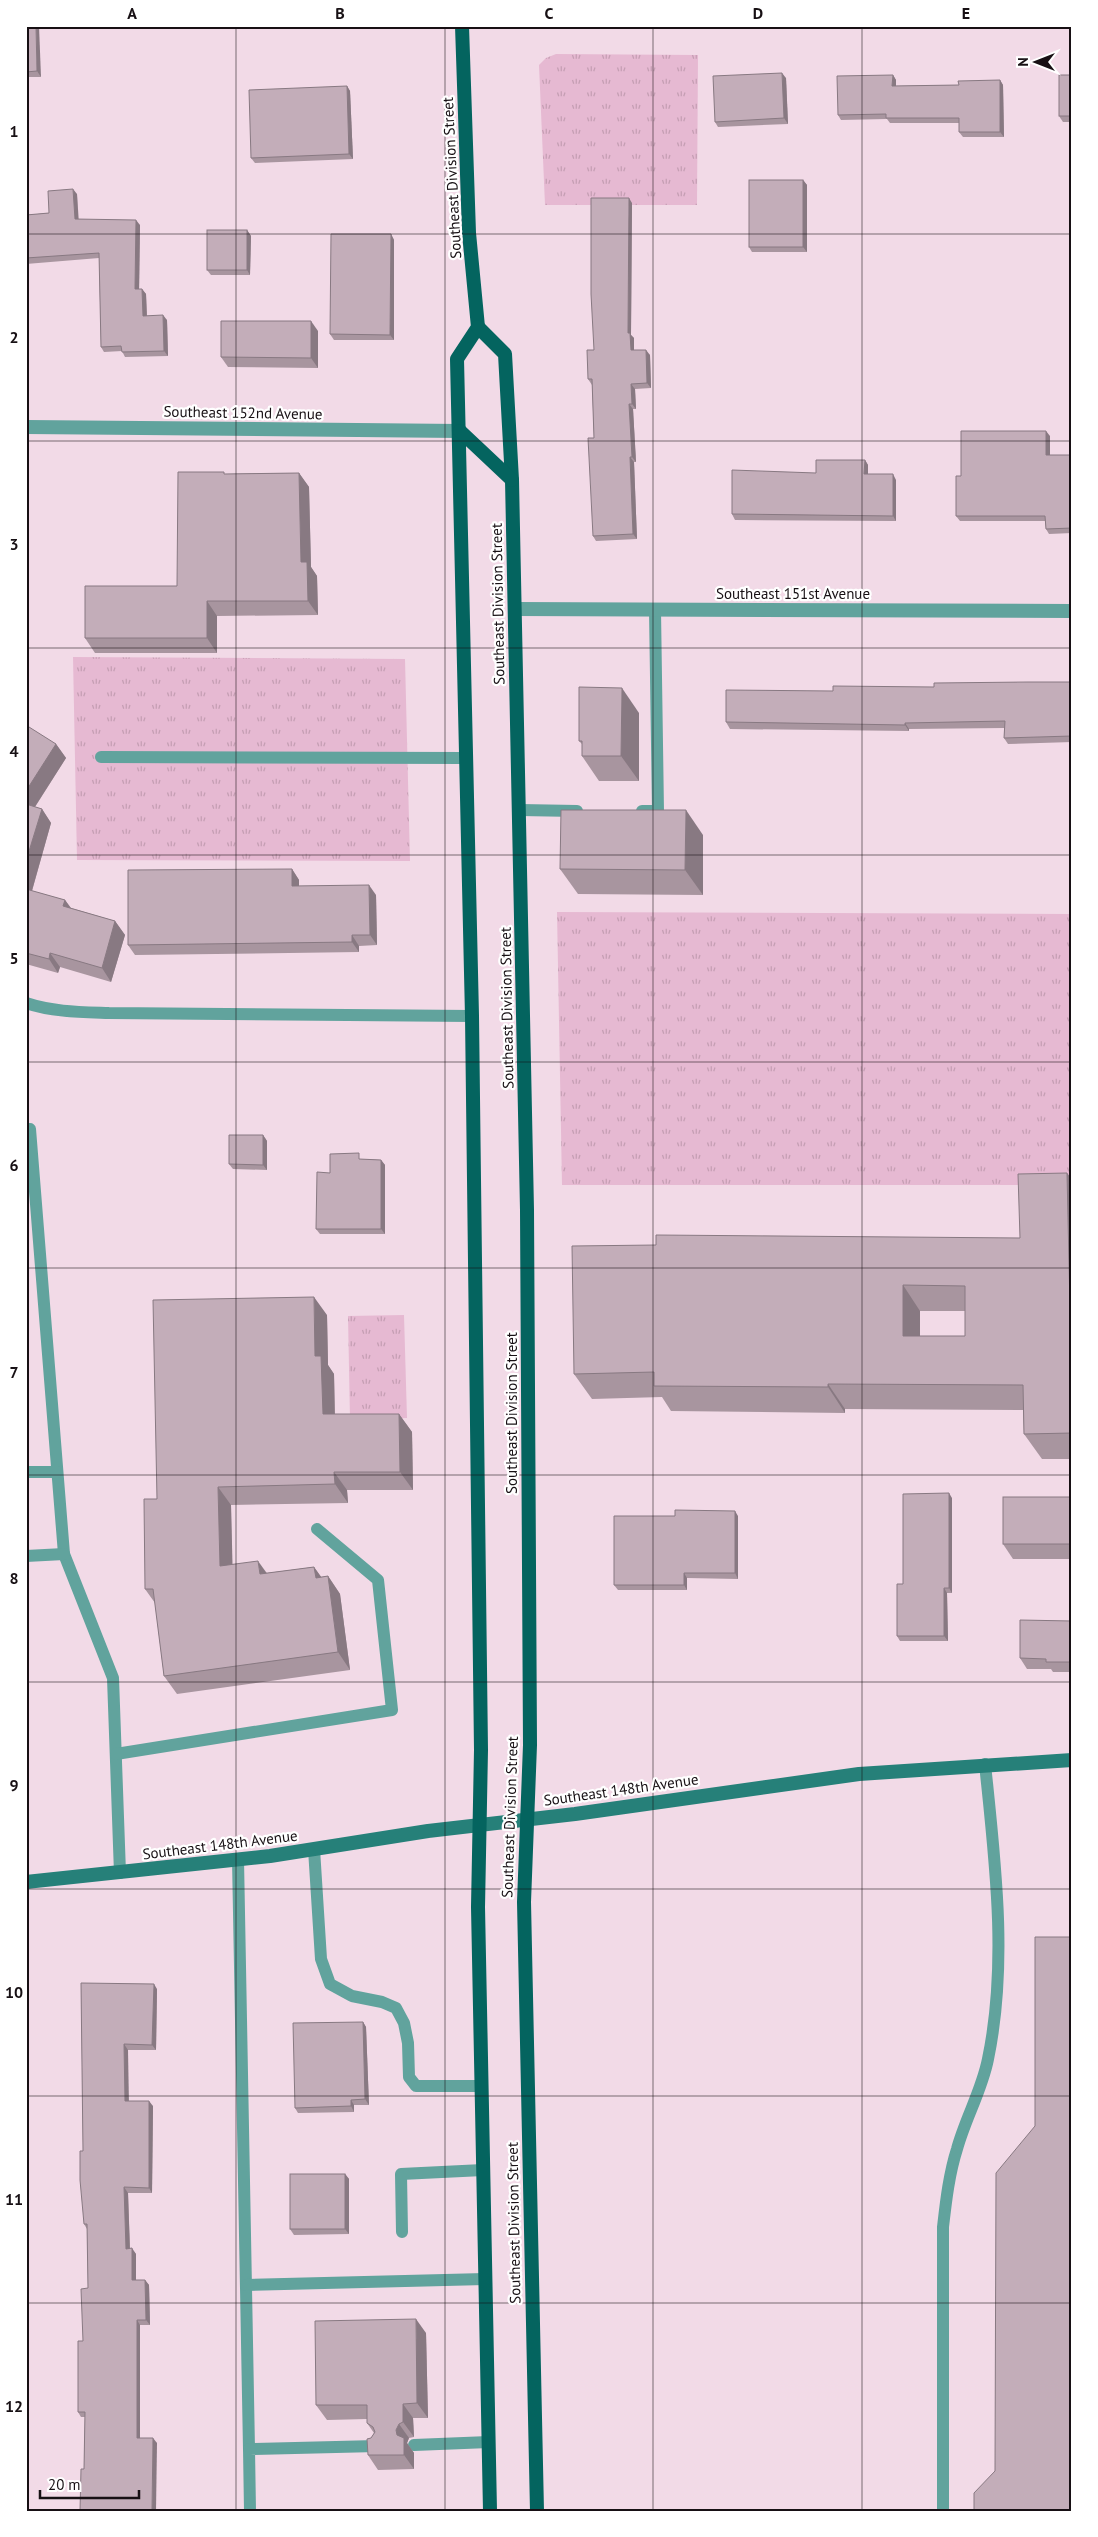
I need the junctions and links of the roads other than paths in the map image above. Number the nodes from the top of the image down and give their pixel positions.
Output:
1 (462, 26) edge
2 (478, 327) junction
3 (26, 427) edge
4 (460, 431) junction
5 (512, 480) junction
6 (515, 609) junction
7 (655, 610) junction
8 (1072, 612) edge
9 (101, 757) dead end
10 (466, 758) junction
11 (520, 810) junction
12 (589, 811) edge
13 (628, 811) edge
14 (26, 1003) edge
15 (472, 1016) junction
16 (30, 1129) dead end
17 (26, 1472) edge
18 (57, 1472) junction
19 (317, 1528) dead end
20 (64, 1554) junction
21 (26, 1556) edge
22 (116, 1754) junction
23 (1072, 1760) edge
24 (985, 1764) junction
25 (527, 1820) junction
26 (479, 1825) junction
27 (314, 1849) junction
28 (238, 1859) junction
29 (120, 1873) junction
30 (26, 1882) edge
31 (482, 2086) junction
32 (483, 2170) junction
33 (402, 2232) dead end
34 (486, 2279) junction
35 (246, 2285) junction
36 (489, 2442) junction
37 (414, 2445) dead end
38 (377, 2446) edge
39 (249, 2449) junction
40 (250, 2511) edge
41 (490, 2511) edge
42 (537, 2511) edge
43 (943, 2511) edge

1 - 2 main road, Southeast Division Street
2 - 4 main road, Southeast Division Street
2 - 5 main road, Southeast Division Street
3 - 4 street, Southeast 152nd Avenue
4 - 5 main road
4 - 10 main road, Southeast Division Street
5 - 6 main road, Southeast Division Street
6 - 7 street, Southeast 151st Avenue
6 - 11 main road, Southeast Division Street
7 - 8 street, Southeast 151st Avenue
7 - 13 lane
9 - 10 lane
10 - 15 main road, Southeast Division Street
11 - 12 lane
11 - 25 main road, Southeast Division Street
14 - 15 lane
15 - 26 main road, Southeast Division Street
16 - 18 lane
17 - 18 lane
18 - 20 lane
19 - 22 lane
20 - 21 lane
20 - 22 lane
22 - 29 lane
23 - 24 main road, Southeast 148th Avenue
24 - 25 main road, Southeast 148th Avenue
24 - 43 lane
25 - 26 main road, Southeast 148th Avenue
25 - 42 main road, Southeast Division Street
26 - 27 main road, Southeast 148th Avenue
26 - 31 main road, Southeast Division Street
27 - 28 main road, Southeast 148th Avenue
27 - 31 lane
28 - 29 main road, Southeast 148th Avenue
28 - 35 lane
29 - 30 main road, Southeast 148th Avenue
31 - 32 main road, Southeast Division Street
32 - 33 lane
32 - 34 main road, Southeast Division Street
34 - 35 lane
34 - 36 main road, Southeast Division Street
35 - 39 lane
36 - 37 lane
36 - 41 main road, Southeast Division Street
38 - 39 lane
39 - 40 lane

